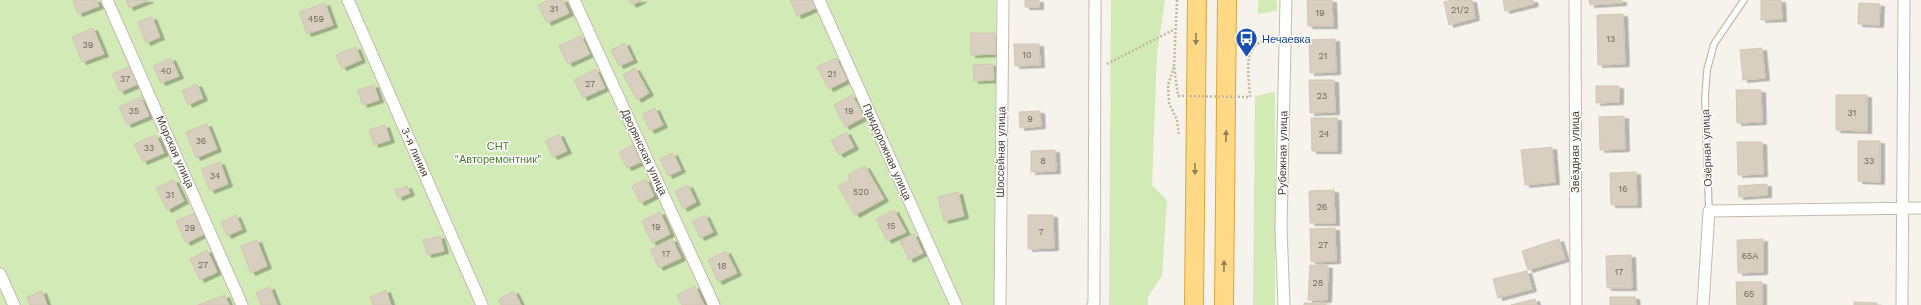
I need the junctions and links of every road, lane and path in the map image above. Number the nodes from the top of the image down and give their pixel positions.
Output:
1 (107, 0) edge
2 (348, 0) edge
3 (574, 0) edge
4 (819, 0) edge
5 (1003, 0) edge
6 (1095, 0) edge
7 (1177, 0) edge
8 (1197, 0) edge
9 (1227, 0) edge
10 (1286, 0) edge
11 (1575, 0) edge
12 (1744, 0) edge
13 (1904, 0) edge
14 (1176, 29) junction
15 (1285, 40) junction
16 (1174, 67) junction
17 (1095, 70) junction
18 (1179, 141) dead end
19 (1901, 208) junction
20 (1921, 208) edge
21 (1709, 211) junction
22 (0, 274) edge
23 (14, 305) edge
24 (242, 305) edge
25 (482, 305) edge
26 (714, 305) edge
27 (956, 305) edge
28 (1000, 305) edge
29 (1093, 305) edge
30 (1194, 305) edge
31 (1224, 305) edge
32 (1284, 305) edge
33 (1576, 305) edge
34 (1703, 305) edge
35 (1902, 305) edge

1 - 24 street, Морская улица
2 - 25 street, 3-я линия
3 - 26 street, Дворянская улица
4 - 27 street, Придорожная улица
5 - 28 street, Шоссейная улица
6 - 17 street
7 - 14 path
8 -> 30 highway
31 -> 9 highway
10 - 15 street, Рубежная улица
11 - 33 street, Звёздная улица
12 - 21 lane, Озёрная улица
13 - 19 street
14 - 16 path
14 - 17 path
15 - 16 path, bridge
15 - 32 street, Рубежная улица
16 - 18 path
17 - 29 street
19 - 20 street
19 - 21 street
19 - 35 street
21 - 34 street, Озёрная улица
22 - 23 street

